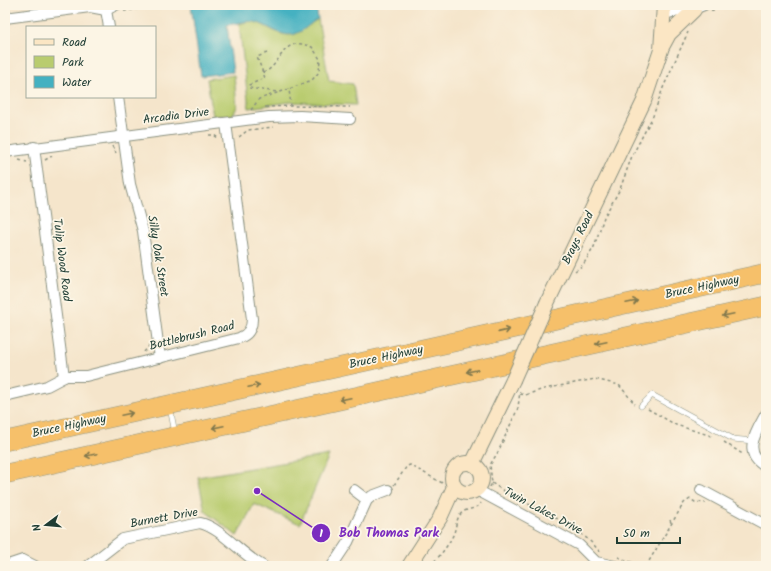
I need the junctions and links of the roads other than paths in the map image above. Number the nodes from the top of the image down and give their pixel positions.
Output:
1 (118, 9) edge
2 (702, 9) edge
3 (106, 10) junction
4 (664, 10) edge
5 (5, 18) edge
6 (109, 26) edge
7 (661, 50) junction
8 (118, 98) edge
9 (350, 119) dead end
10 (226, 123) junction
11 (123, 136) junction
12 (34, 147) junction
13 (5, 152) edge
14 (766, 273) edge
15 (766, 306) edge
16 (160, 358) junction
17 (64, 377) junction
18 (5, 396) edge
19 (169, 404) junction
20 (641, 406) road end
21 (766, 414) edge
22 (176, 436) junction
23 (5, 441) edge
24 (753, 441) junction
25 (472, 464) junction
26 (766, 467) edge
27 (5, 474) edge
28 (354, 490) dead end
29 (388, 490) road end
30 (701, 490) dead end
31 (469, 491) junction
32 (367, 500) junction
33 (766, 525) edge
34 (597, 561) edge
35 (614, 561) edge
36 (5, 566) edge
37 (35, 566) edge
38 (88, 566) edge
39 (263, 566) edge
40 (332, 566) edge
41 (409, 566) edge
42 (419, 566) edge

1 - 3 street
2 - 4 street
2 - 7 main road
3 - 5 street
3 - 6 street
4 - 7 main road, Brays Road
7 - 25 main road, Brays Road, bridge
8 - 11 street, Silky Oak Street
9 - 10 street, Arcadia Drive
10 - 11 street, Arcadia Drive
10 - 16 street, Bottlebrush Road
11 - 12 street, Arcadia Drive
11 - 16 street, Silky Oak Street
12 - 13 street, Arcadia Drive
12 - 17 street, Tulip Wood Road
19 -> 14 highway, Bruce Highway
15 -> 22 highway
16 - 17 street, Bottlebrush Road
17 - 18 street, Bottlebrush Road
19 - 22 lane
23 -> 19 highway, Bruce Highway
20 - 24 lane
21 - 24 street
22 -> 27 highway
24 - 26 street
25 - 31 main road
25 - 31 main road
28 - 32 street
29 - 32 street
30 - 33 street
31 - 34 street, Twin Lakes Drive
31 - 41 main road
31 - 42 main road
32 - 40 street
34 - 35 street
36 - 37 street
38 - 39 street, Burnett Drive

